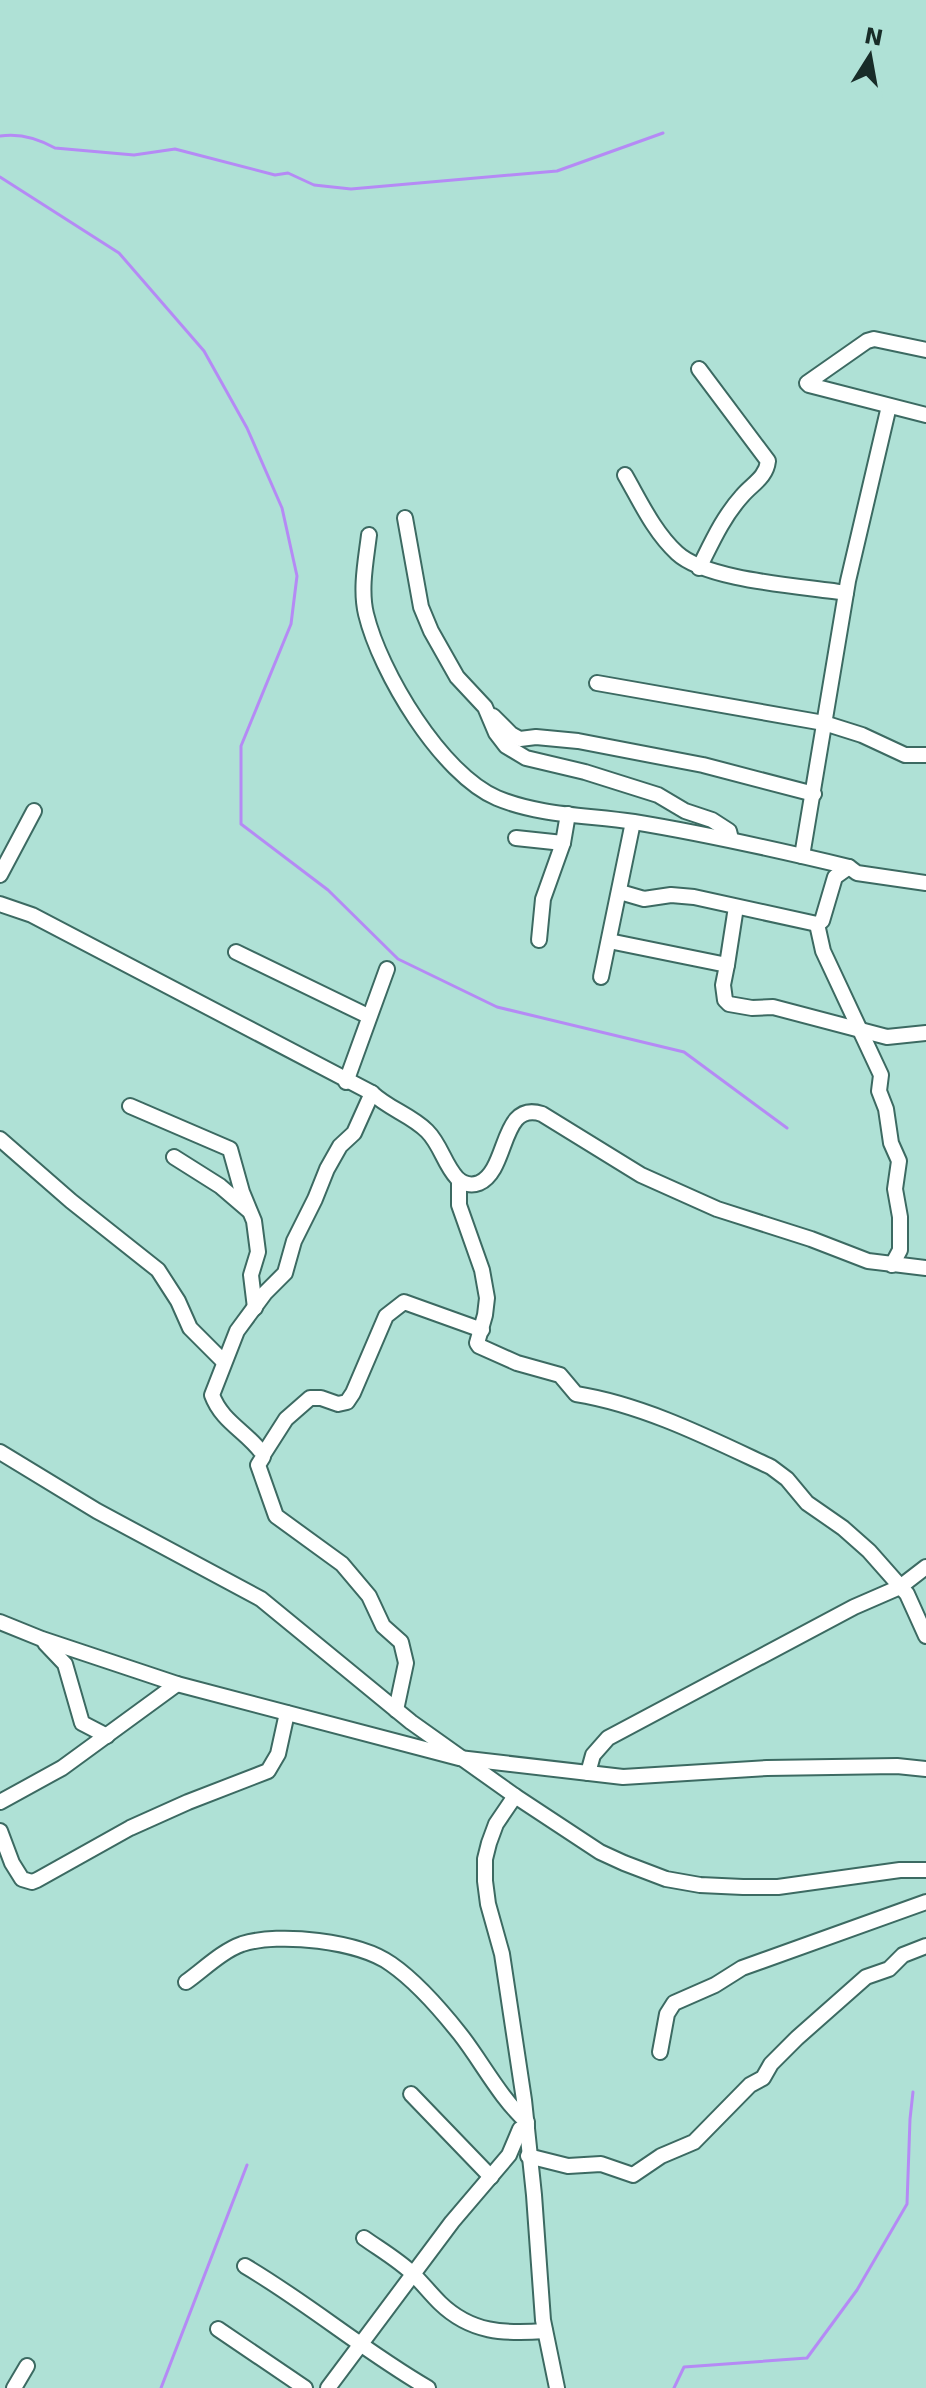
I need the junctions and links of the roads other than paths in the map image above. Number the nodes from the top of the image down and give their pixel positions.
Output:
1 (926, 350) edge
2 (699, 369) dead end
3 (889, 406) junction
4 (926, 415) edge
5 (625, 475) dead end
6 (405, 518) dead end
7 (369, 535) dead end
8 (699, 568) junction
9 (846, 593) junction
10 (597, 683) dead end
11 (485, 707) junction
12 (824, 723) junction
13 (926, 755) edge
14 (814, 794) junction
15 (34, 811) dead end
16 (568, 814) junction
17 (633, 822) junction
18 (516, 838) dead end
19 (731, 839) junction
20 (563, 843) junction
21 (802, 856) junction
22 (849, 867) junction
23 (0, 875) edge
24 (926, 883) edge
25 (620, 892) junction
26 (0, 904) edge
27 (736, 907) junction
28 (817, 924) junction
29 (539, 940) dead end
30 (609, 941) junction
31 (236, 952) dead end
32 (727, 965) junction
33 (387, 969) dead end
34 (601, 977) dead end
35 (368, 1016) junction
36 (858, 1030) junction
37 (926, 1033) edge
38 (346, 1082) junction
39 (372, 1093) junction
40 (130, 1106) dead end
41 (0, 1139) edge
42 (174, 1157) dead end
43 (459, 1180) junction
44 (251, 1212) junction
45 (892, 1265) junction
46 (925, 1267) edge
47 (255, 1308) junction
48 (482, 1330) junction
49 (223, 1361) junction
50 (0, 1452) edge
51 (263, 1455) junction
52 (926, 1567) edge
53 (900, 1587) junction
54 (0, 1622) edge
55 (926, 1636) edge
56 (42, 1639) junction
57 (177, 1684) junction
58 (396, 1710) junction
59 (287, 1713) junction
60 (107, 1736) junction
61 (459, 1758) junction
62 (926, 1769) edge
63 (588, 1773) junction
64 (515, 1796) junction
65 (0, 1802) edge
66 (0, 1831) edge
67 (926, 1870) edge
68 (926, 1902) edge
69 (926, 1946) edge
70 (186, 1982) dead end
71 (660, 2052) dead end
72 (411, 2094) dead end
73 (527, 2124) junction
74 (528, 2156) junction
75 (491, 2177) junction
76 (364, 2238) dead end
77 (245, 2266) dead end
78 (412, 2273) junction
79 (218, 2329) dead end
80 (545, 2331) junction
81 (359, 2345) junction
82 (27, 2366) dead end
83 (14, 2388) edge
84 (305, 2388) edge
85 (328, 2388) edge
86 (428, 2388) edge
87 (555, 2388) edge

1 - 3 street
2 - 8 street
3 - 4 street
3 - 9 street
5 - 8 street
6 - 11 street
7 - 16 street
8 - 9 street
9 - 12 street
10 - 12 street
11 - 14 street
11 - 19 street
12 - 13 street
12 - 14 street
14 - 21 street
15 - 23 street
16 - 17 street
16 - 20 street
17 - 19 street
17 - 25 street
18 - 20 street
19 - 21 street
20 - 29 street
21 - 22 street
22 - 24 street
22 - 28 street
25 - 27 street
25 - 30 street
26 - 38 street
27 - 28 street
27 - 32 street
28 - 36 street
30 - 32 street
30 - 34 street
31 - 35 street
32 - 36 street
33 - 35 street
35 - 38 street
36 - 37 street
36 - 45 street
38 - 39 street
39 - 43 street
39 - 47 street
40 - 44 street
41 - 49 street
42 - 44 street
43 - 45 street
43 - 48 street
44 - 47 street
45 - 46 street
47 - 49 street
48 - 51 street
48 - 53 street
49 - 51 street
50 - 58 street
51 - 58 street
52 - 53 street
53 - 55 street
53 - 63 street
54 - 56 street
56 - 57 street
56 - 60 street
57 - 59 street
57 - 60 street
58 - 61 street
59 - 61 street
59 - 66 street
60 - 65 street
61 - 63 street
61 - 64 street
62 - 63 street
64 - 67 street
64 - 73 street
68 - 71 street
69 - 74 street
70 - 73 street
72 - 75 street
73 - 74 street
73 - 75 street
74 - 80 street
75 - 78 street
76 - 78 street
77 - 81 street
78 - 80 street
78 - 81 street
79 - 84 street
80 - 87 street
81 - 85 street
81 - 86 street
82 - 83 street

